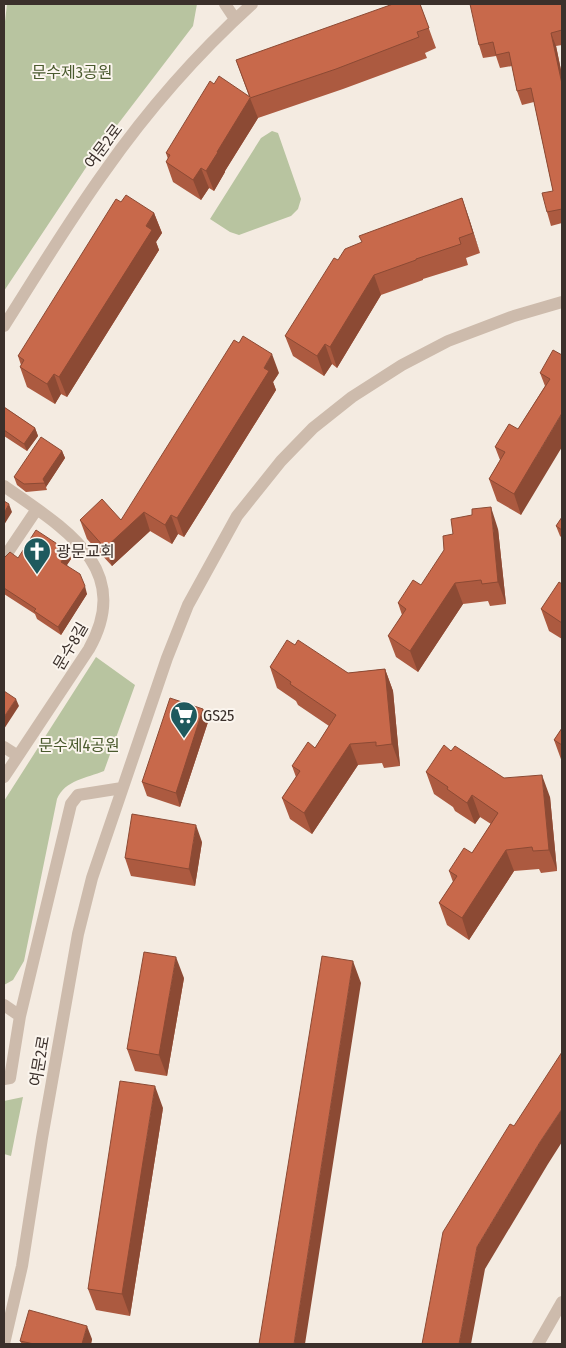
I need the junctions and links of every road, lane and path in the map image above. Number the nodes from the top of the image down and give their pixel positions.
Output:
1 (225, 4) edge
2 (252, 4) edge
3 (235, 19) junction
4 (562, 302) edge
5 (4, 326) edge
6 (4, 486) edge
7 (37, 509) junction
8 (4, 558) edge
9 (4, 747) edge
10 (18, 756) junction
11 (4, 777) edge
12 (122, 788) junction
13 (4, 1005) edge
14 (20, 1016) junction
15 (4, 1079) edge
16 (562, 1302) edge
17 (4, 1344) edge
18 (538, 1344) edge

1 - 3 street
2 - 3 street, 여문2로
3 - 5 street, 여문2로
4 - 12 street, 여문2로
6 - 7 street, 문수8길
7 - 8 street
7 - 10 street, 문수8길
9 - 10 street
10 - 11 street, 문수8길
12 - 14 street
12 - 17 street, 여문2로
13 - 14 street
14 - 15 street
16 - 18 street

